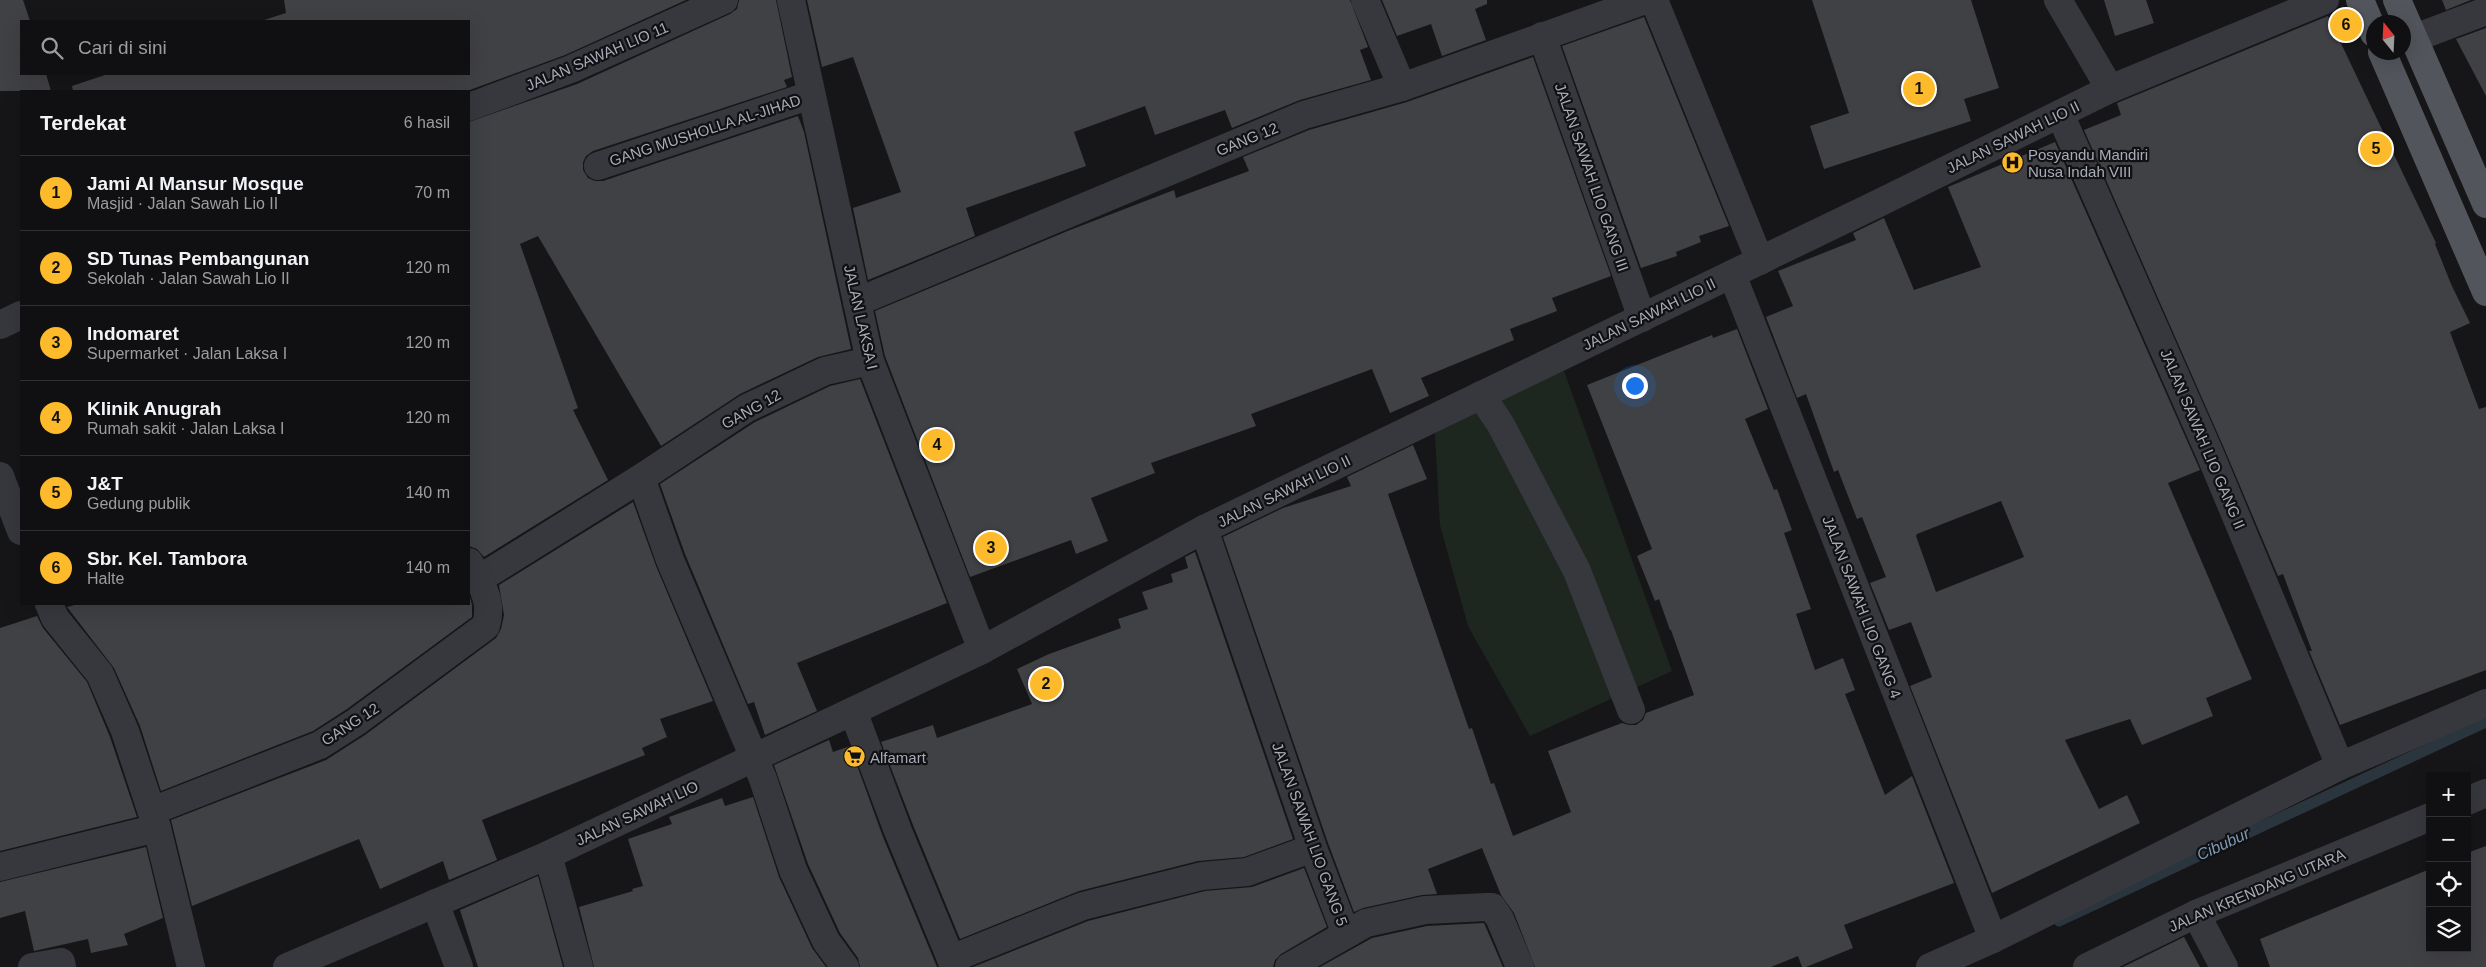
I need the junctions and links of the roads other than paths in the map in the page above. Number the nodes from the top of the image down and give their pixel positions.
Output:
1 (724, 0) edge
2 (791, 0) edge
3 (1365, 0) edge
4 (1645, 0) edge
5 (1654, 0) edge
6 (2058, 0) edge
7 (2325, 0) edge
8 (2360, 0) edge
9 (2397, 0) edge
10 (2486, 11) edge
11 (2369, 15) edge
12 (2394, 15) edge
13 (1542, 36) junction
14 (2411, 38) edge
15 (2395, 60) edge
16 (2398, 60) edge
17 (1402, 87) junction
18 (2110, 89) junction
19 (811, 94) junction
20 (470, 108) edge
21 (2060, 114) junction
22 (598, 166) dead end
23 (2486, 204) edge
24 (1760, 261) junction
25 (1732, 274) junction
26 (2486, 292) edge
27 (857, 302) junction
28 (20, 315) edge
29 (1642, 318) junction
30 (0, 325) edge
31 (870, 361) junction
32 (1481, 395) junction
33 (0, 476) edge
34 (641, 478) junction
35 (20, 528) edge
36 (1204, 529) junction
37 (474, 570) edge
38 (49, 605) edge
39 (982, 650) junction
40 (2486, 703) edge
41 (1630, 710) dead end
42 (853, 711) junction
43 (752, 758) junction
44 (2340, 766) junction
45 (2486, 793) edge
46 (2471, 799) edge
47 (154, 819) junction
48 (2426, 819) edge
49 (1314, 848) junction
50 (548, 854) junction
51 (0, 867) edge
52 (435, 903) junction
53 (2196, 914) junction
54 (1346, 934) junction
55 (1993, 939) junction
56 (952, 963) edge
57 (32, 967) edge
58 (62, 967) edge
59 (190, 967) edge
60 (287, 967) edge
61 (459, 967) edge
62 (579, 967) edge
63 (845, 967) edge
64 (1288, 967) edge
65 (1520, 967) edge
66 (1930, 967) edge
67 (2087, 967) edge
68 (2224, 967) edge

1 - 20 street, JALAN SAWAH LIO 11
2 - 19 street, JALAN LAKSA I
3 - 17 street
4 - 13 street, GANG 12
5 - 24 street
6 - 18 street
7 - 18 street, JALAN SAWAH LIO II
8 - 11 main road
9 - 12 main road
10 - 14 street
13 - 17 street, GANG 12
13 - 29 street, JALAN SAWAH LIO GANG III
15 - 26 main road
16 - 23 main road
17 - 27 street, GANG 12
18 - 21 street, JALAN SAWAH LIO II
19 - 22 street, GANG MUSHOLLA AL-JIHAD
19 - 27 street, JALAN LAKSA I
21 - 24 street, JALAN SAWAH LIO II
21 - 44 street, JALAN SAWAH LIO GANG II
24 - 25 street, JALAN SAWAH LIO II
25 - 29 street, JALAN SAWAH LIO II
25 - 55 street, JALAN SAWAH LIO GANG 4
27 - 31 street, JALAN LAKSA I
28 - 30 street
29 - 32 street, JALAN SAWAH LIO II
31 - 34 street, GANG 12
31 - 39 street, JALAN LAKSA I
32 - 36 street, JALAN SAWAH LIO II
32 - 41 street
33 - 35 street
34 - 37 street, GANG 12
34 - 43 street
36 - 39 street, JALAN SAWAH LIO II
36 - 49 street, JALAN SAWAH LIO GANG 5
37 - 47 street, GANG 12
38 - 47 street
39 - 42 street, JALAN SAWAH LIO
40 - 44 street
42 - 43 street, JALAN SAWAH LIO
42 - 56 street
43 - 50 street, JALAN SAWAH LIO
43 - 63 street
44 - 55 street
45 - 46 street
47 - 51 street, GANG 12
47 - 59 street
48 - 53 street, JALAN KRENDANG UTARA
49 - 54 street, JALAN SAWAH LIO GANG 5
49 - 56 street
50 - 52 street, JALAN SAWAH LIO
50 - 62 street
52 - 60 street, JALAN SAWAH LIO
52 - 61 street
53 - 67 street, JALAN KRENDANG UTARA
53 - 68 street
54 - 64 street
54 - 65 street, JALAN SAWAH LIO GANG 5
55 - 66 street
57 - 58 street

